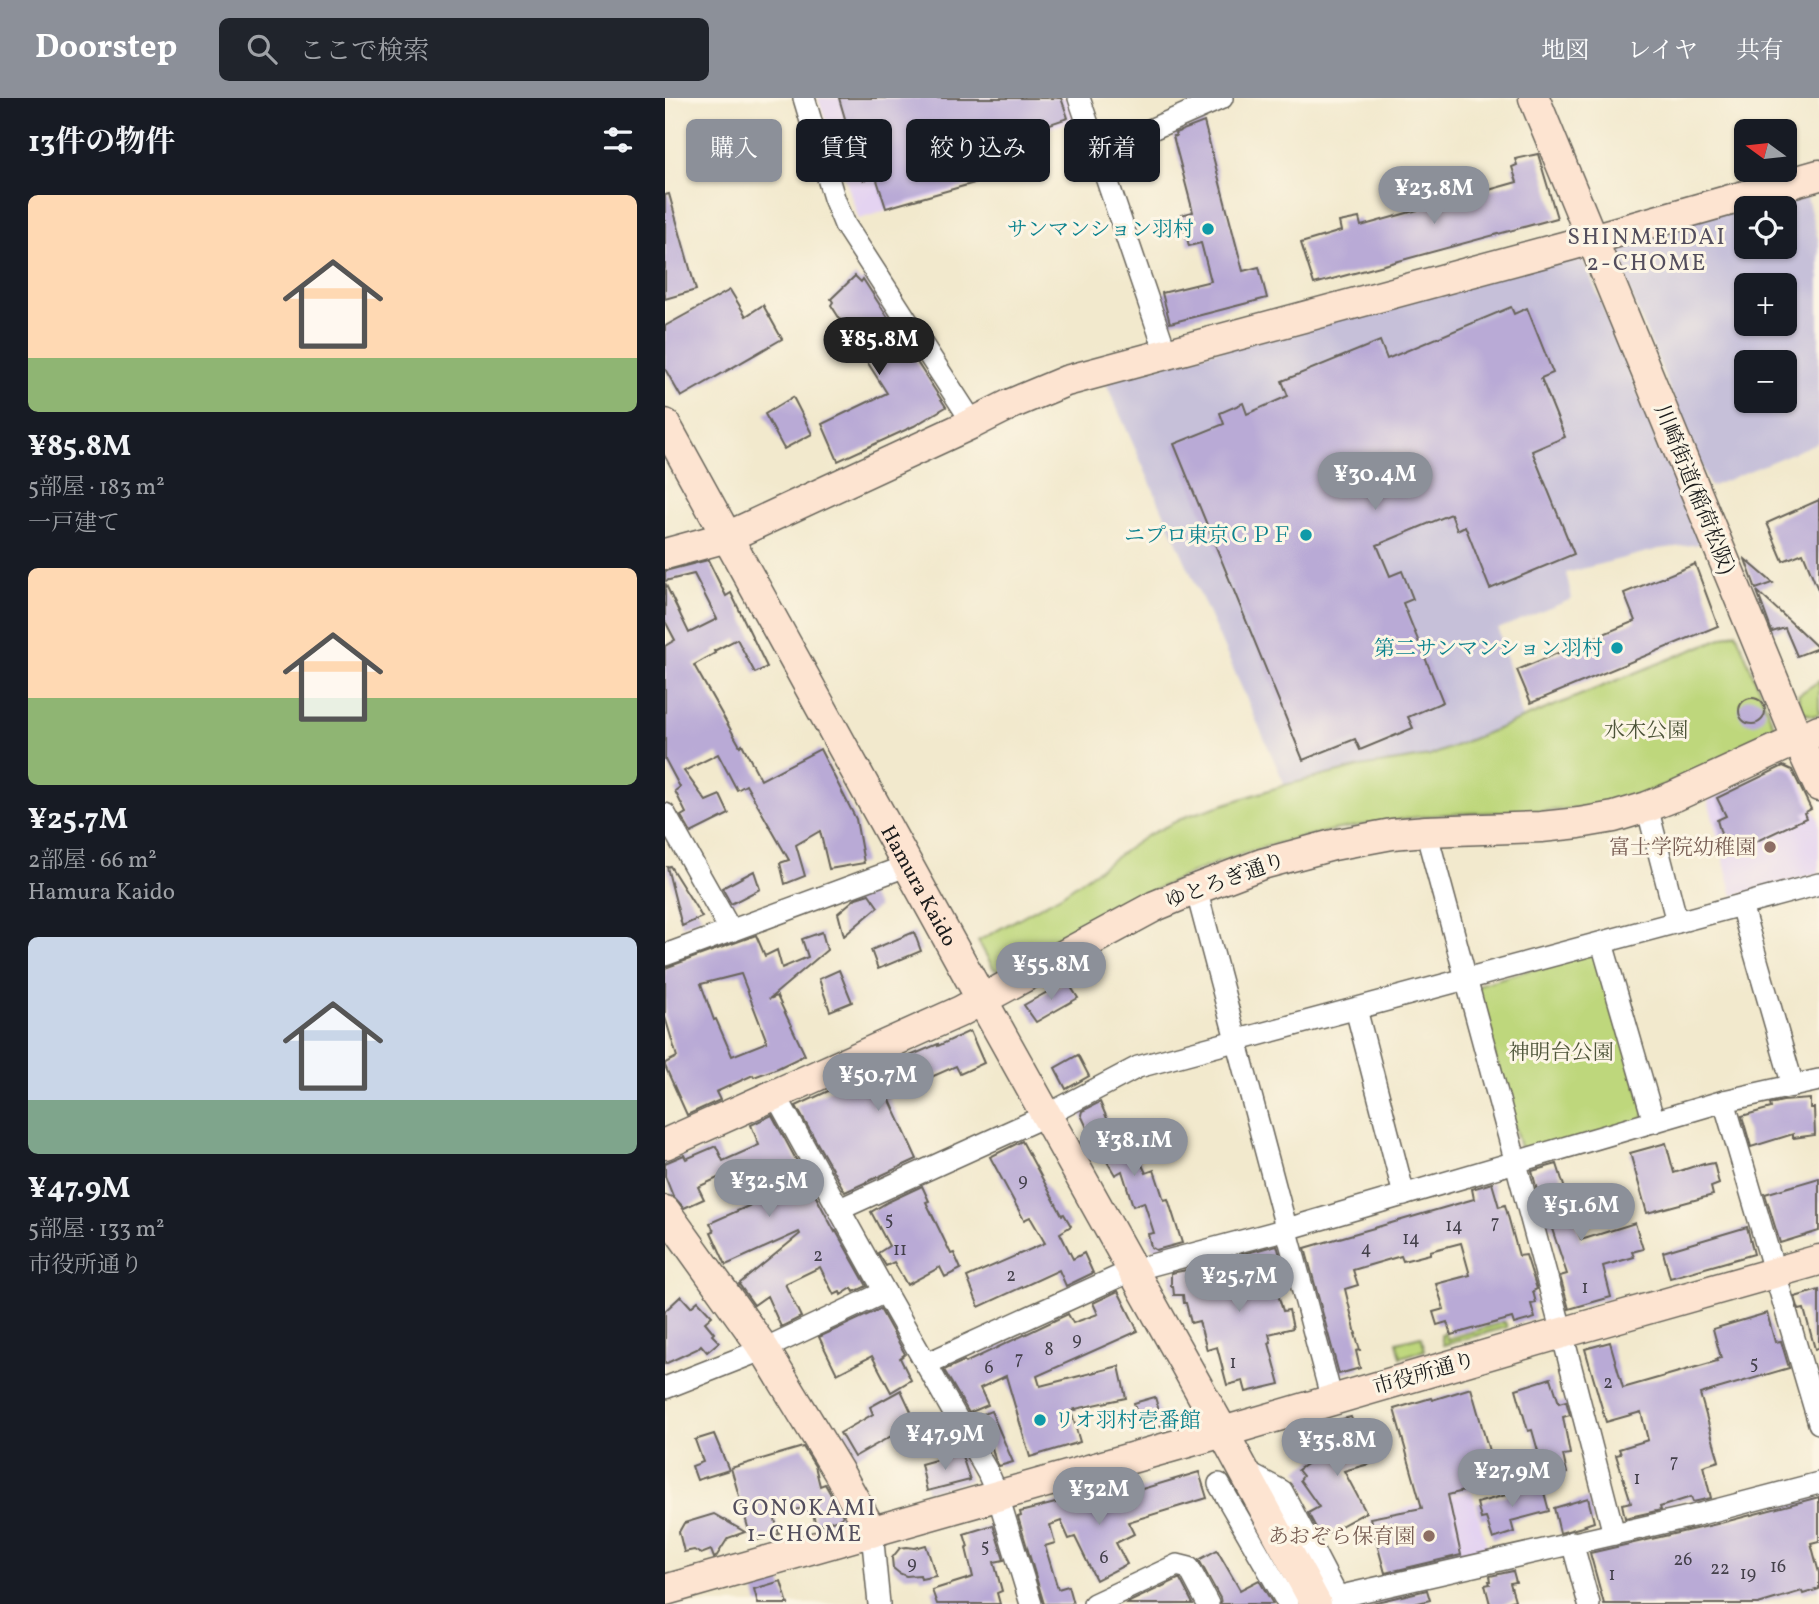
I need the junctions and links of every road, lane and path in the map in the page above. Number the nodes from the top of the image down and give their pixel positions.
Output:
1 (804, 98) edge
2 (1079, 98) edge
3 (1222, 98) edge
4 (1534, 98) edge
5 (1086, 119) edge
6 (1160, 126) edge
7 (1819, 175) edge
8 (1108, 182) edge
9 (1591, 238) junction
10 (1167, 356) junction
11 (974, 423) junction
12 (665, 424) edge
13 (727, 537) junction
14 (665, 554) edge
15 (1808, 735) edge
16 (1819, 786) edge
17 (1647, 807) junction
18 (665, 814) edge
19 (1426, 831) junction
20 (909, 865) junction
21 (1819, 884) edge
22 (1196, 888) junction
23 (1741, 905) junction
24 (1677, 922) junction
25 (731, 931) junction
26 (1602, 943) junction
27 (665, 955) edge
28 (1465, 979) junction
29 (982, 1000) junction
30 (1356, 1009) junction
31 (1237, 1041) junction
32 (1819, 1080) edge
33 (1793, 1086) junction
34 (775, 1094) junction
35 (1724, 1101) junction
36 (1047, 1115) junction
37 (1654, 1122) junction
38 (665, 1144) edge
39 (1515, 1162) junction
40 (1405, 1195) junction
41 (840, 1209) junction
42 (665, 1211) edge
43 (1287, 1229) junction
44 (1819, 1261) edge
45 (1133, 1270) junction
46 (1774, 1274) junction
47 (884, 1292) junction
48 (1562, 1333) junction
49 (764, 1349) junction
50 (926, 1364) junction
51 (665, 1388) edge
52 (1332, 1400) junction
53 (1819, 1423) edge
54 (1223, 1432) junction
55 (1231, 1477) junction
56 (1819, 1483) edge
57 (998, 1496) junction
58 (872, 1532) junction
59 (1614, 1534) junction
60 (1572, 1542) junction
61 (665, 1590) edge
62 (1331, 1602) edge
63 (879, 1604) edge
64 (1031, 1604) edge
65 (1094, 1604) edge
66 (1208, 1604) edge
67 (1288, 1604) edge
68 (1590, 1604) edge

1 - 11 street
2 - 5 street
3 - 6 street
4 - 9 street, 川崎街道(稲荷松阪)
7 - 9 street
8 - 10 street
9 - 10 street
9 - 15 street, 川崎街道(稲荷松阪)
10 - 11 street
11 - 13 street
12 - 13 street, Hamura Kaido
13 - 14 street
13 - 20 street, Hamura Kaido
15 - 16 street, 川崎街道(稲荷松阪)
15 - 17 street, ゆとろぎ通り
17 - 19 street, ゆとろぎ通り
17 - 24 street
18 - 25 street
19 - 22 street, ゆとろぎ通り
19 - 28 street
20 - 25 street
20 - 29 street, Hamura Kaido
21 - 23 street
22 - 29 street, ゆとろぎ通り
22 - 31 street
23 - 24 street
23 - 33 street
24 - 26 street
25 - 27 street
26 - 28 street
26 - 37 street
28 - 30 street
28 - 39 street
29 - 34 street, ゆとろぎ通り
29 - 36 street, Hamura Kaido
30 - 31 street
30 - 40 street
31 - 36 street
31 - 43 street
32 - 33 street
33 - 35 street
34 - 38 street, ゆとろぎ通り
34 - 41 street
35 - 37 street
35 - 46 street
36 - 41 street
36 - 45 street, Hamura Kaido
37 - 39 street
39 - 40 street
39 - 48 street
40 - 43 street
41 - 47 street
42 - 49 street
43 - 45 street
43 - 52 street
44 - 46 street, 市役所通り
45 - 50 street
45 - 54 street, Hamura Kaido
46 - 48 street, 市役所通り
46 - 53 street
47 - 49 street
47 - 50 street
48 - 52 street, 市役所通り
48 - 59 street
49 - 51 street
49 - 58 street
50 - 57 street
52 - 54 street, 市役所通り
54 - 55 street, Hamura Kaido
54 - 57 street, 市役所通り
55 - 62 street, Hamura Kaido
55 - 67 street
56 - 59 street
57 - 58 street, 市役所通り
57 - 64 street
58 - 61 street, 市役所通り
58 - 63 street
59 - 60 street
60 - 62 street
60 - 68 street
65 - 66 street

